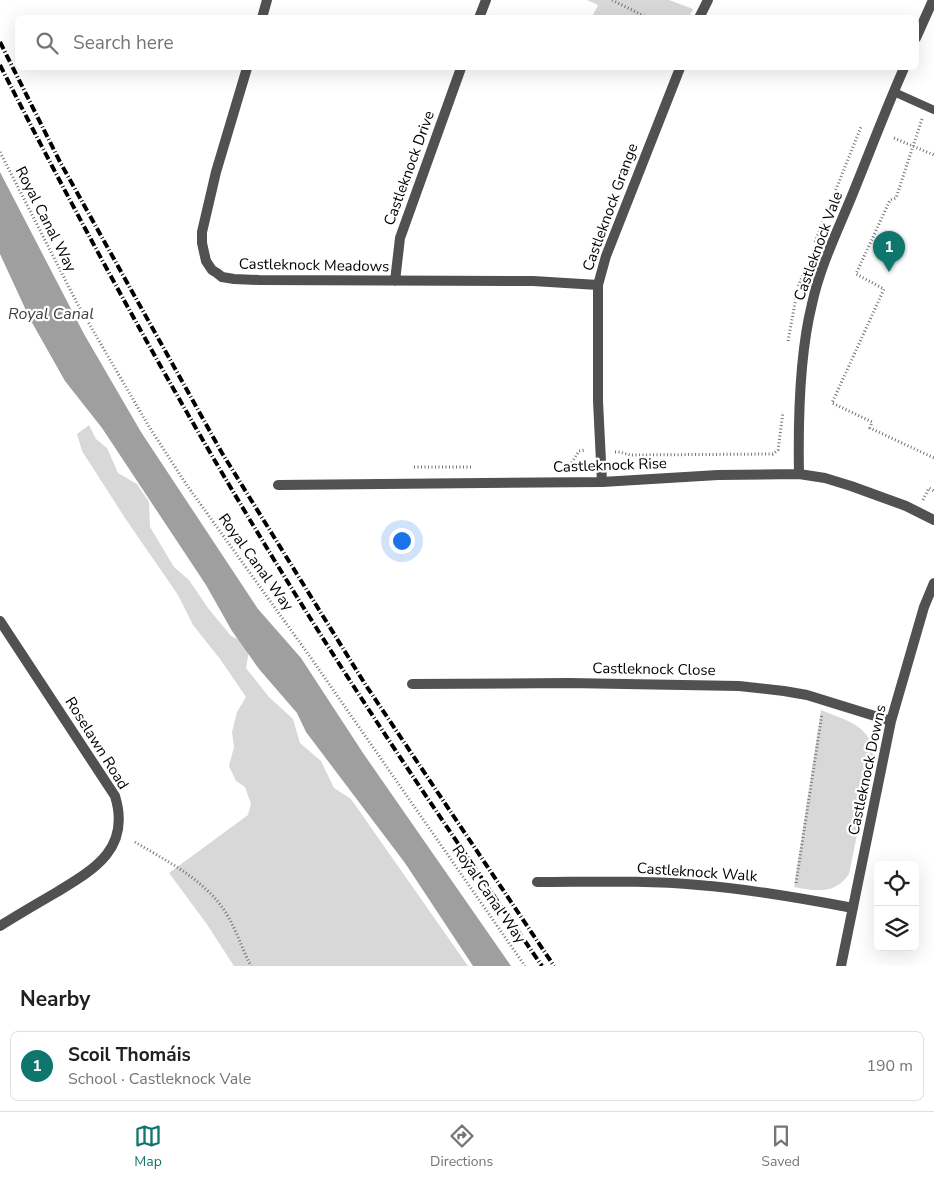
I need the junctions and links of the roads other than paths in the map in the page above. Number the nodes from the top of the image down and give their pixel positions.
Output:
1 (267, 0) edge
2 (486, 0) edge
3 (708, 0) edge
4 (933, 0) edge
5 (263, 15) edge
6 (480, 15) edge
7 (701, 15) edge
8 (919, 31) edge
9 (246, 70) edge
10 (460, 70) edge
11 (679, 70) edge
12 (903, 70) edge
13 (894, 92) junction
14 (934, 110) edge
15 (395, 281) junction
16 (598, 285) junction
17 (799, 474) junction
18 (602, 482) junction
19 (278, 486) dead end
20 (934, 520) edge
21 (934, 583) edge
22 (0, 621) edge
23 (412, 684) dead end
24 (892, 720) junction
25 (537, 882) dead end
26 (853, 908) junction
27 (0, 926) edge
28 (842, 966) edge

1 - 5 street
2 - 6 street
3 - 7 street
4 - 8 street
9 - 15 street, Castleknock Meadows
10 - 15 street, Castleknock Drive
11 - 16 street, Castleknock Grange
12 - 13 street, Castleknock Vale
13 - 14 lane
13 - 17 street, Castleknock Vale
15 - 16 street, Castleknock Meadows
16 - 18 street, Castleknock Grange
17 - 18 street, Castleknock Rise
17 - 20 street, Castleknock Rise
18 - 19 street, Castleknock Rise
21 - 24 street, Castleknock Downs
22 - 27 street, Roselawn Road
23 - 24 street, Castleknock Close
24 - 26 street, Castleknock Downs
25 - 26 street, Castleknock Walk
26 - 28 street, Castleknock Downs

